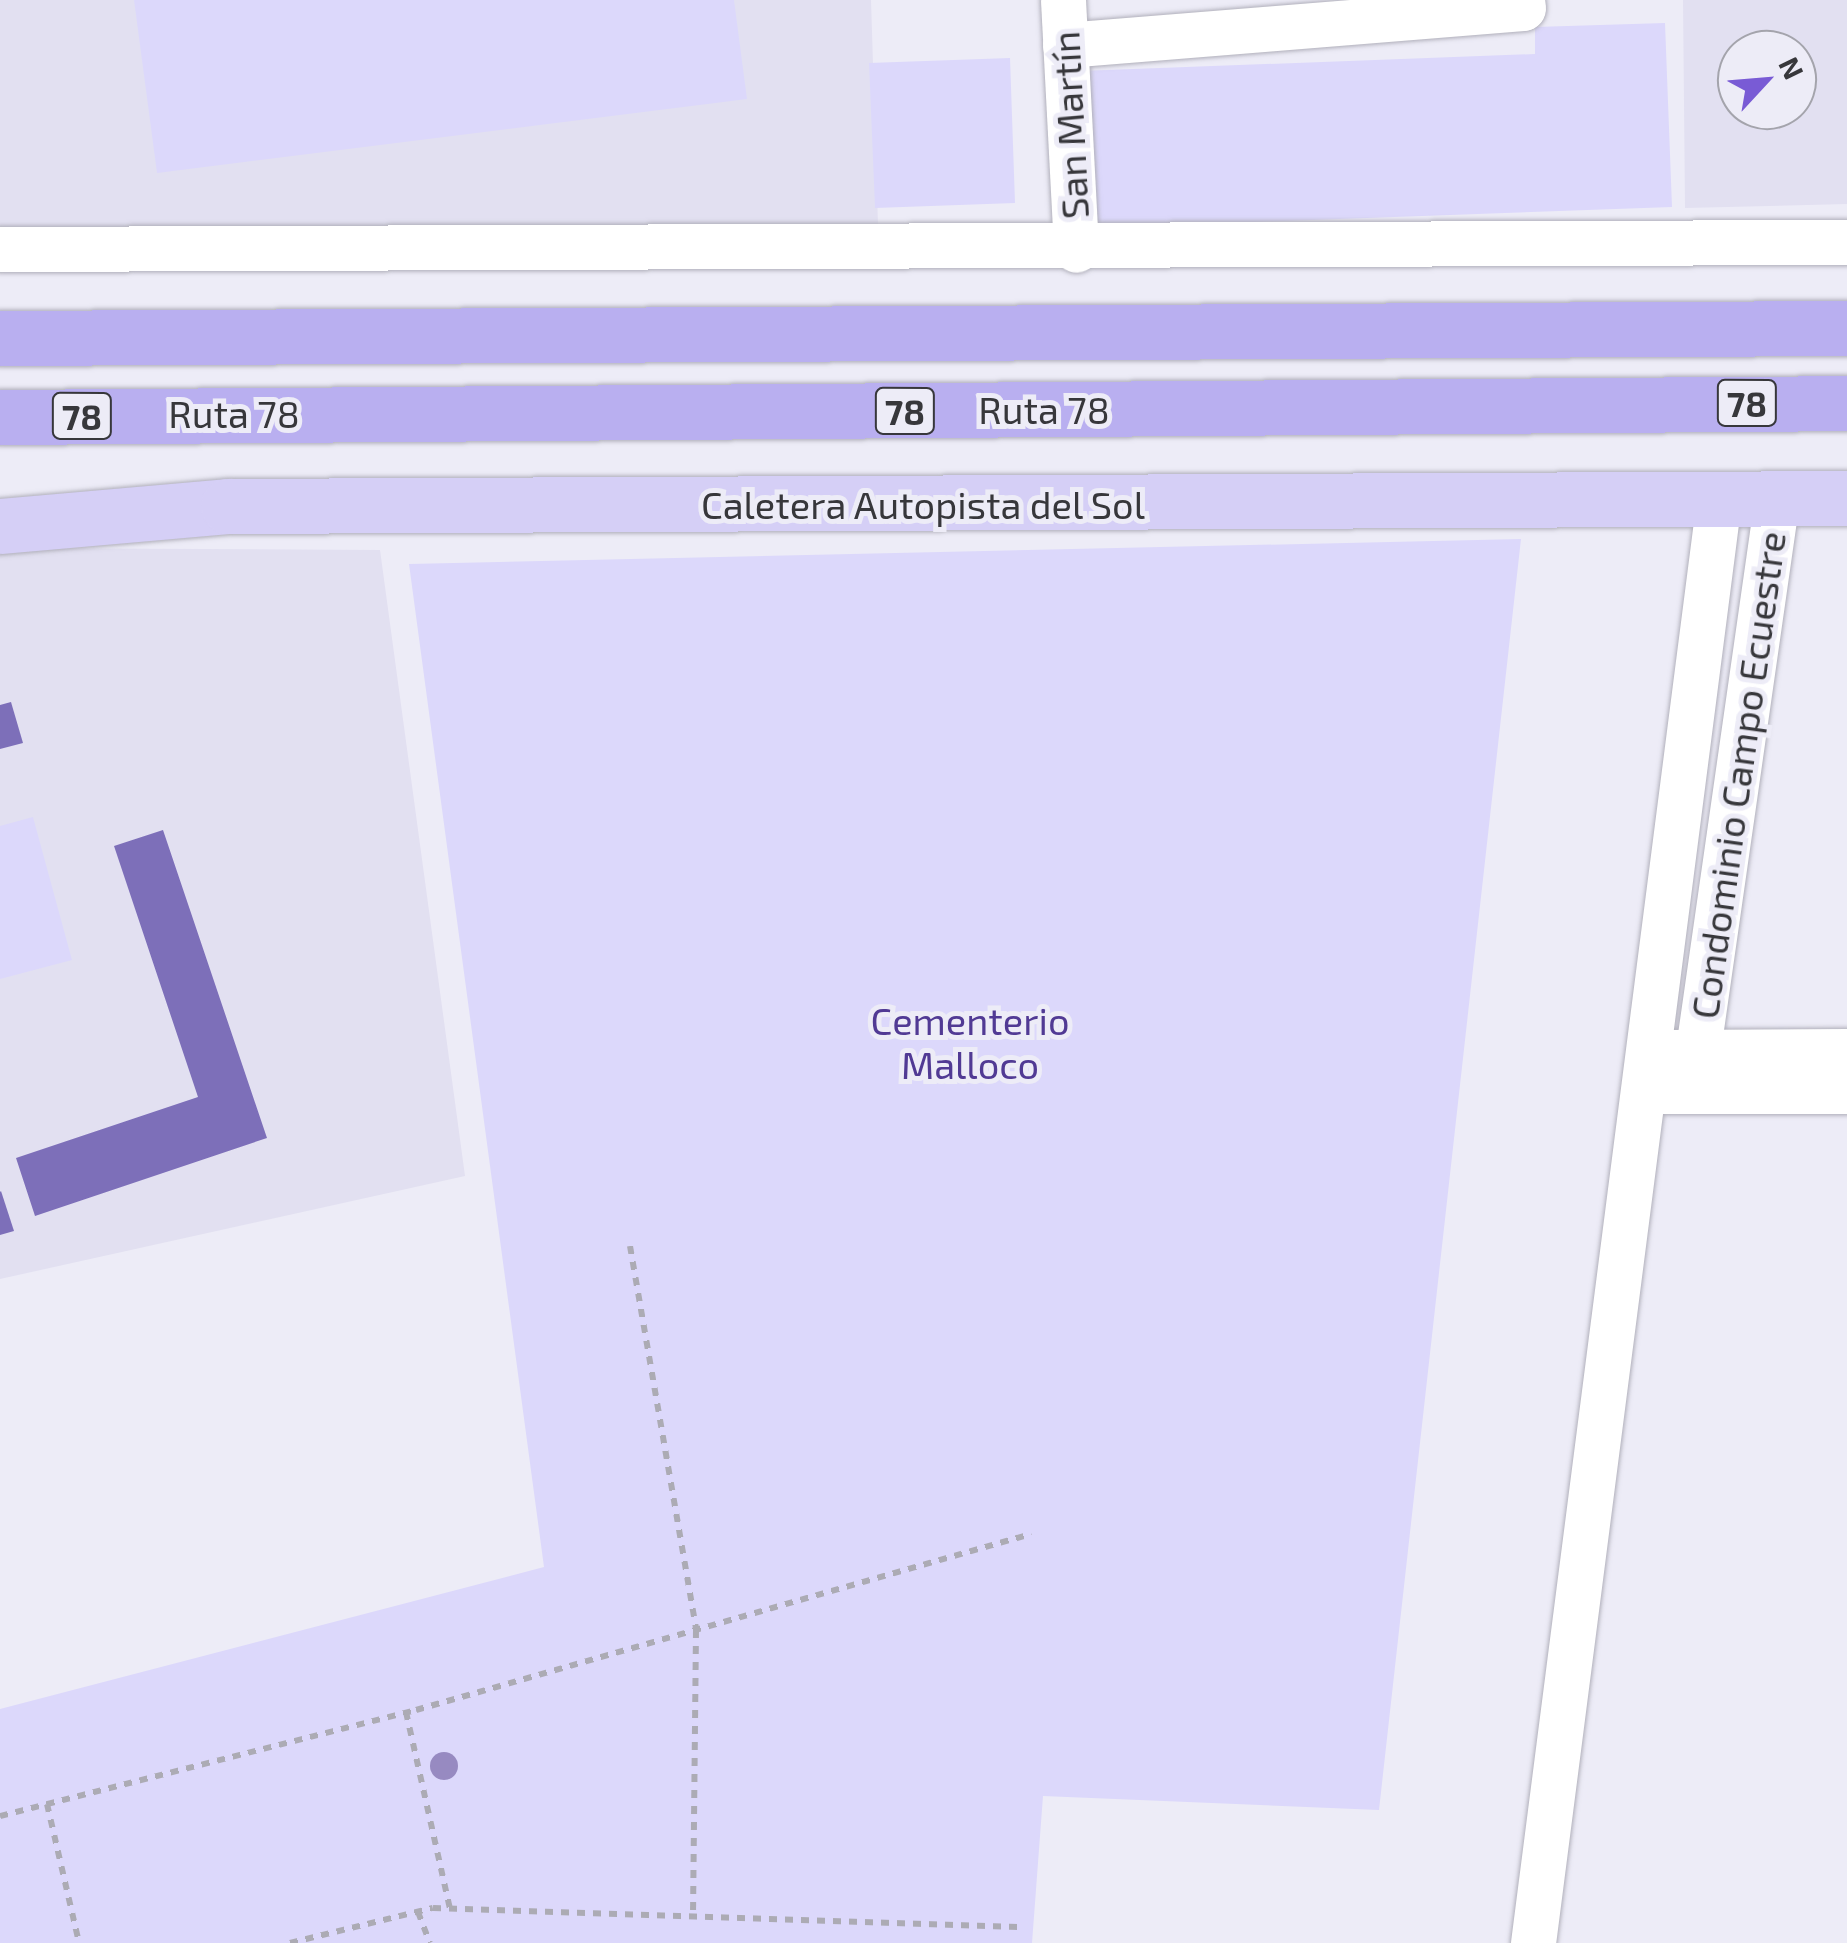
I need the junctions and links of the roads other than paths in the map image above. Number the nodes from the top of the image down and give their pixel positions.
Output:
1 (1063, 0) edge
2 (1522, 4) edge
3 (1065, 45) junction
4 (1847, 242) edge
5 (0, 249) edge
6 (1076, 250) junction
7 (1847, 328) edge
8 (0, 338) edge
9 (1847, 403) edge
10 (0, 417) edge
11 (1777, 498) junction
12 (1847, 498) edge
13 (1719, 499) junction
14 (0, 526) edge
15 (1847, 1052) edge
16 (1673, 1072) junction
17 (1847, 1091) edge
18 (1532, 1943) edge

1 - 3 street, San Martín
2 - 3 street
3 - 6 street, San Martín
4 - 6 street
5 - 6 street
7 - 8 highway, Ruta 78 / 78
9 - 10 highway, Ruta 78 / 78
11 - 12 main road, Caletera Autopista del Sol
11 - 13 main road, Caletera Autopista del Sol
11 - 16 street, Condominio Campo Ecuestre
13 - 14 main road, Caletera Autopista del Sol
13 - 16 street, Condominio Campo Ecuestre
15 - 16 street, Condominio Campo Ecuestre
16 - 17 street
16 - 18 street

